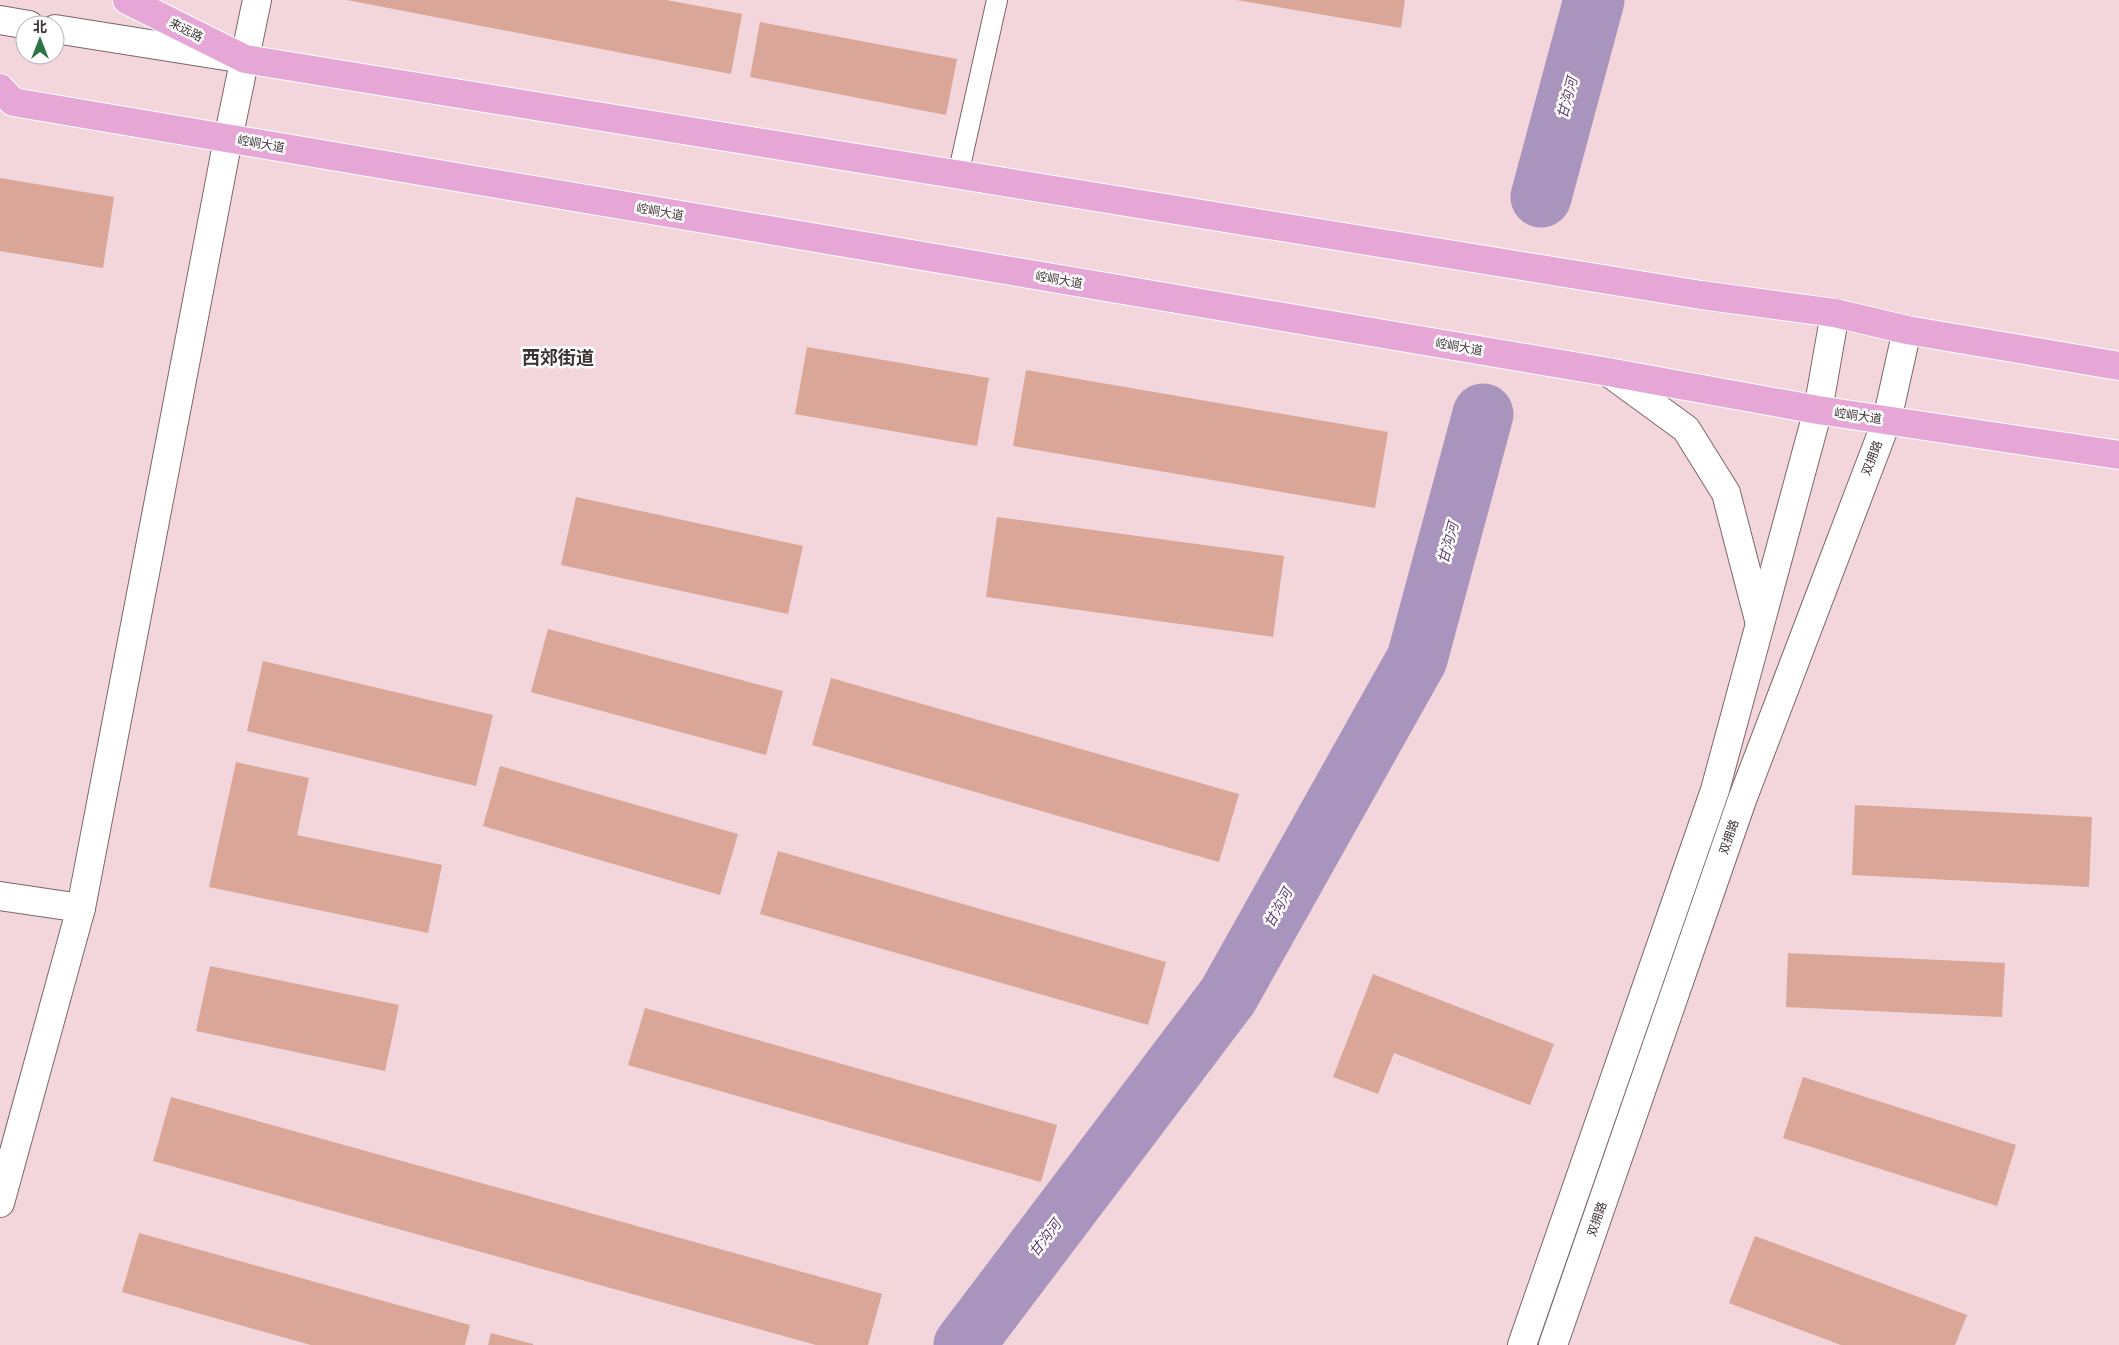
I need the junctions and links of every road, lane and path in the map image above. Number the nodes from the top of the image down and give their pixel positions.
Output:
1 (127, 0) edge
2 (258, 0) edge
3 (996, 0) edge
4 (0, 20) edge
5 (15, 23) edge
6 (65, 31) edge
7 (245, 59) junction
8 (4, 97) edge
9 (228, 139) junction
10 (958, 175) junction
11 (1836, 313) junction
12 (1908, 330) junction
13 (2119, 366) edge
14 (1608, 372) junction
15 (1818, 410) junction
16 (1887, 420) junction
17 (2119, 456) edge
18 (1759, 622) junction
19 (0, 896) edge
20 (81, 908) junction
21 (0, 1203) edge
22 (1522, 1345) edge
23 (1553, 1345) edge

1 - 7 main road, 来远路
2 - 7 main road
3 - 10 lane
4 - 5 main road
6 - 7 main road
7 - 9 main road
7 - 10 main road
8 - 9 main road, 崆峒大道
9 - 14 main road, 崆峒大道
9 - 20 main road
10 - 11 main road
11 - 12 main road
11 - 15 main road
12 - 13 main road
12 - 16 main road, 双拥路
14 - 15 main road, 崆峒大道
14 - 18 main road
15 - 16 main road, 崆峒大道
15 - 18 main road
16 - 17 main road, 崆峒大道
16 - 23 main road, 双拥路
18 - 22 main road
19 - 20 main road
20 - 21 main road

